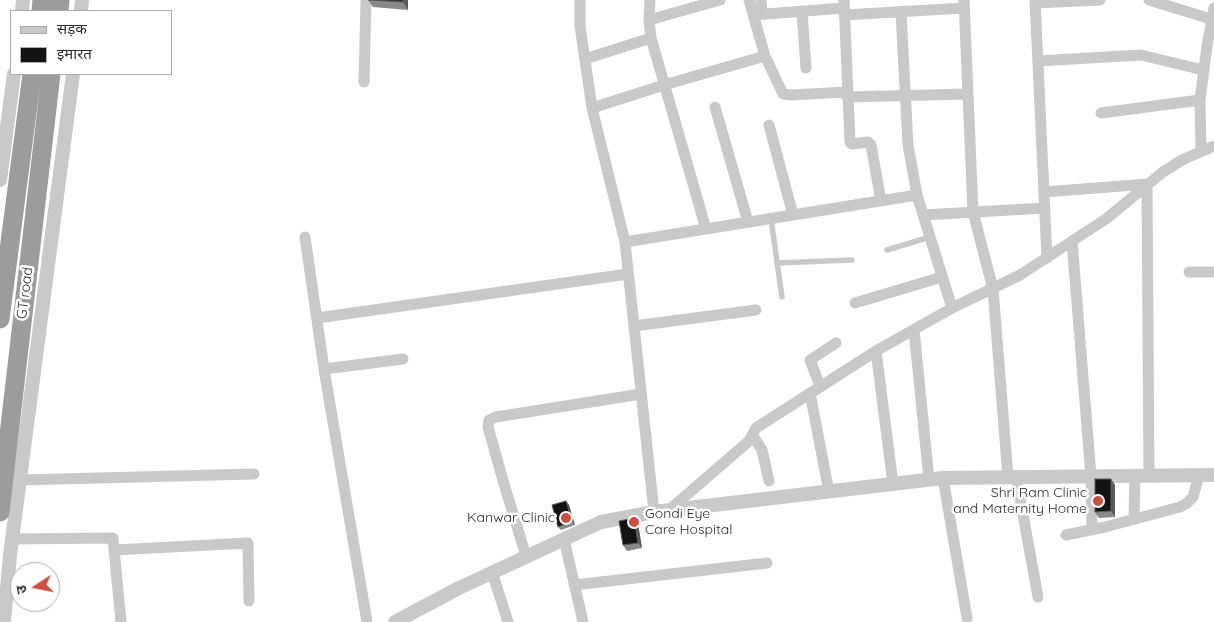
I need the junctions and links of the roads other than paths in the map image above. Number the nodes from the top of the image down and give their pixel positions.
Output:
1 (366, 0) edge
2 (580, 0) edge
3 (650, 0) edge
4 (720, 0) edge
5 (749, 0) edge
6 (761, 0) edge
7 (1100, 0) edge
8 (1149, 0) edge
9 (1035, 2) edge
10 (964, 4) edge
11 (844, 8) edge
12 (802, 11) junction
13 (901, 12) junction
14 (1213, 13) edge
15 (758, 15) junction
16 (649, 20) junction
17 (651, 38) junction
18 (1210, 47) edge
19 (765, 56) junction
20 (585, 59) junction
21 (1038, 61) junction
22 (806, 68) dead end
23 (1203, 70) junction
24 (14, 75) edge
25 (32, 75) edge
26 (51, 75) edge
27 (73, 75) edge
28 (364, 82) dead end
29 (664, 85) junction
30 (968, 94) junction
31 (847, 95) junction
32 (906, 96) junction
33 (1200, 100) junction
34 (715, 107) dead end
35 (592, 108) junction
36 (1101, 113) dead end
37 (769, 125) dead end
38 (3, 137) edge
39 (1214, 146) edge
40 (1201, 152) junction
41 (0, 180) edge
42 (1147, 184) junction
43 (1044, 192) junction
44 (917, 195) junction
45 (881, 201) junction
46 (1045, 208) junction
47 (973, 212) junction
48 (792, 215) junction
49 (923, 216) junction
50 (771, 219) junction
51 (748, 222) junction
52 (706, 229) junction
53 (305, 237) dead end
54 (930, 237) junction
55 (1072, 241) junction
56 (625, 242) junction
57 (887, 250) dead end
58 (1047, 258) junction
59 (852, 260) dead end
60 (777, 263) junction
61 (1188, 272) dead end
62 (1214, 272) edge
63 (628, 274) junction
64 (942, 277) junction
65 (993, 289) junction
66 (782, 297) dead end
67 (855, 303) dead end
68 (952, 308) junction
69 (756, 310) dead end
70 (317, 318) junction
71 (0, 319) edge
72 (634, 326) junction
73 (914, 330) junction
74 (836, 343) dead end
75 (876, 351) junction
76 (403, 359) dead end
77 (324, 370) junction
78 (815, 390) junction
79 (641, 394) junction
80 (753, 436) junction
81 (254, 474) dead end
82 (1135, 475) junction
83 (1149, 475) junction
84 (1199, 475) junction
85 (1214, 475) edge
86 (1012, 476) junction
87 (1091, 476) junction
88 (936, 479) junction
89 (20, 480) junction
90 (770, 481) dead end
91 (893, 484) junction
92 (829, 492) junction
93 (0, 512) edge
94 (661, 512) junction
95 (1134, 519) junction
96 (1092, 530) junction
97 (1066, 535) dead end
98 (12, 539) junction
99 (564, 539) junction
100 (114, 550) junction
101 (526, 556) junction
102 (768, 563) dead end
103 (492, 572) junction
104 (574, 585) junction
105 (1038, 597) dead end
106 (249, 601) dead end
107 (967, 618) dead end
108 (4, 622) edge
109 (121, 622) edge
110 (367, 622) edge
111 (395, 622) edge
112 (508, 622) edge
113 (583, 622) edge

1 - 28 street
2 - 20 street
3 - 16 street
4 - 16 street
5 - 15 street
6 - 15 street
7 - 9 street
8 - 14 street
9 - 21 street
10 - 13 street
10 - 30 street
11 - 12 street
11 - 13 street
11 - 31 street
12 - 15 street
12 - 22 street
13 - 32 street
14 - 18 street
15 - 19 street
16 - 17 street
17 - 20 street
17 - 29 street
18 - 23 street
19 - 29 street
19 - 31 street
20 - 35 street
21 - 23 street
21 - 43 street
23 - 33 street
24 - 38 street
25 - 71 highway, GT road
26 - 93 highway, GT road
27 - 89 street
29 - 35 street
29 - 52 street
30 - 32 street
30 - 47 street
31 - 32 street
31 - 45 street
32 - 44 street
33 - 36 street
33 - 40 street
34 - 51 street
35 - 56 street
37 - 48 street
38 - 41 street
39 - 40 street
40 - 42 street
42 - 43 street
42 - 55 street
42 - 83 street
43 - 46 street
44 - 45 street
44 - 49 street
45 - 48 street
46 - 47 street
46 - 58 street
47 - 49 street
47 - 65 street
48 - 50 street
49 - 54 street
50 - 51 street
50 - 60 lane
51 - 52 street
52 - 56 street
53 - 70 street
54 - 57 lane
54 - 64 street
55 - 58 street
55 - 87 street
56 - 63 street
58 - 65 street
59 - 60 lane
60 - 66 lane
61 - 62 street
63 - 70 street
63 - 72 street
64 - 67 street
64 - 68 street
65 - 68 street
65 - 86 street
68 - 73 street
69 - 72 street
70 - 77 street
72 - 79 street
73 - 75 street
73 - 88 street
74 - 78 street
75 - 78 street
75 - 91 street
76 - 77 street
77 - 110 street
78 - 80 street
78 - 92 street
79 - 94 street
79 - 101 street
80 - 90 street
80 - 94 street
81 - 89 street
82 - 83 street
82 - 87 street
82 - 95 street
83 - 84 street
84 - 85 street
84 - 95 street
86 - 87 street
86 - 88 street
86 - 105 street
87 - 96 street
88 - 91 street
88 - 107 street
89 - 98 street
91 - 92 street
92 - 94 street
94 - 99 street
95 - 96 street
96 - 97 street
98 - 100 street
98 - 108 street
99 - 101 street
99 - 104 street
100 - 106 street
100 - 109 street
101 - 103 street
102 - 104 street
103 - 111 street
103 - 112 street
104 - 113 street

